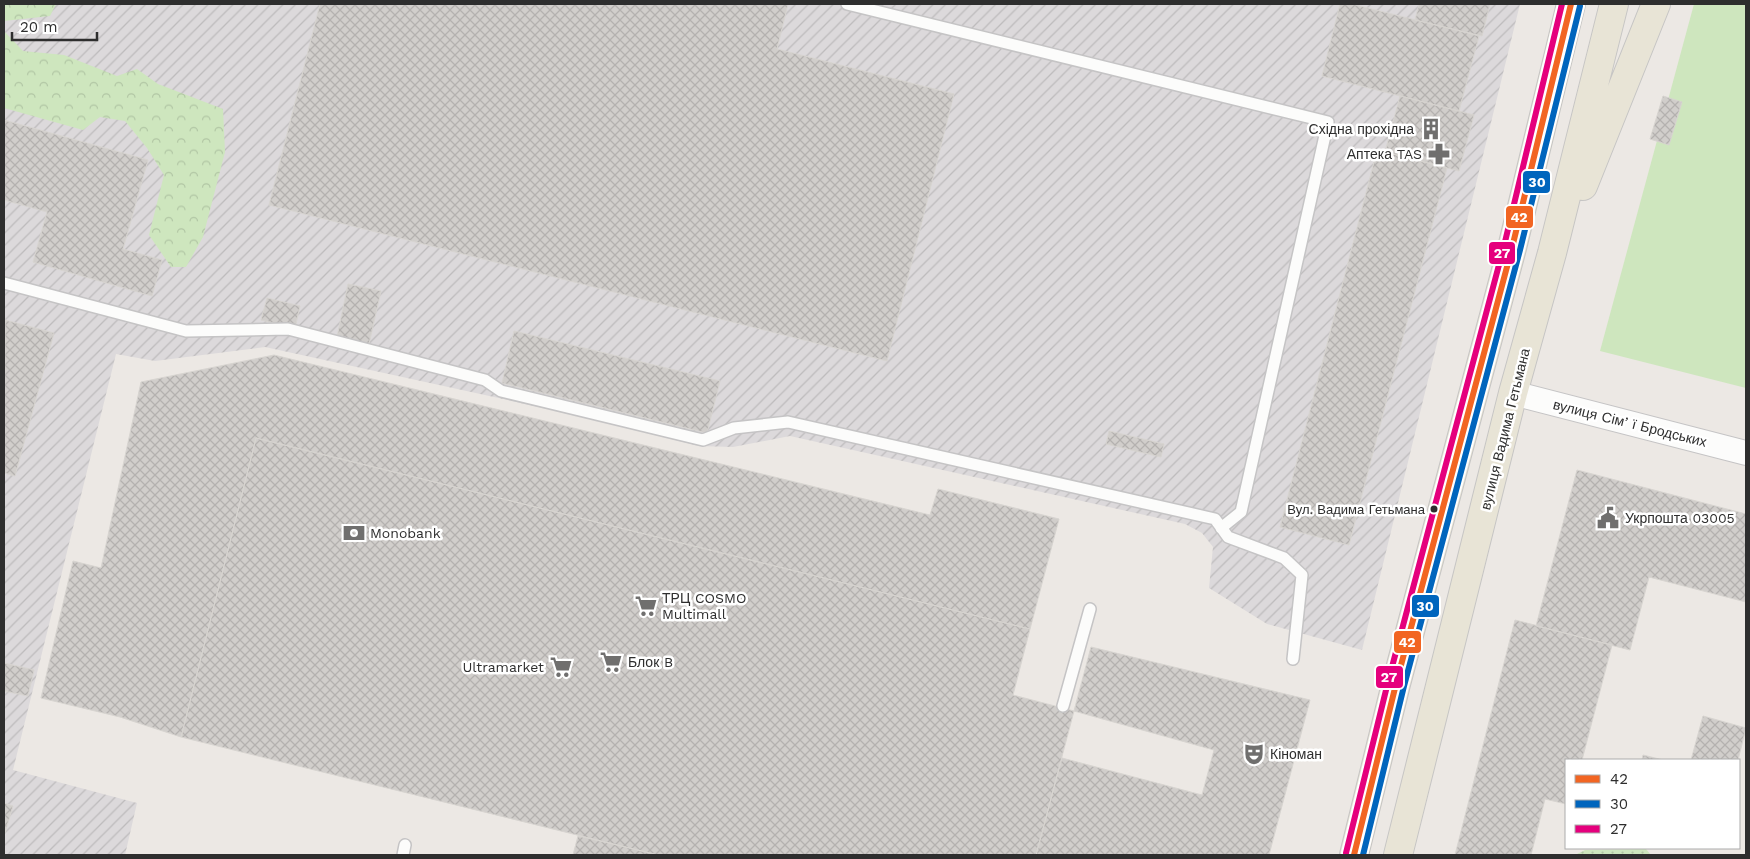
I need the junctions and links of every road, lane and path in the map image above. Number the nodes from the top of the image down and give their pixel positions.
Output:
1 (847, 4) edge
2 (1571, 4) edge
3 (1614, 4) edge
4 (1656, 4) edge
5 (1552, 253) junction
6 (4, 283) edge
7 (1513, 394) junction
8 (1746, 453) edge
9 (1221, 528) junction
10 (1090, 609) dead end
11 (1293, 659) dead end
12 (1063, 706) dead end
13 (1354, 855) edge
14 (1398, 855) edge

1 - 9 lane
2 - 13 main road
3 - 5 main road, вулиця Вадима Гетьмана
4 - 5 main road
5 - 7 main road, вулиця Вадима Гетьмана
6 - 9 lane
7 - 8 street, вулиця Сімʼї Бродських
7 - 14 main road, вулиця Вадима Гетьмана
9 - 11 lane
10 - 12 lane

